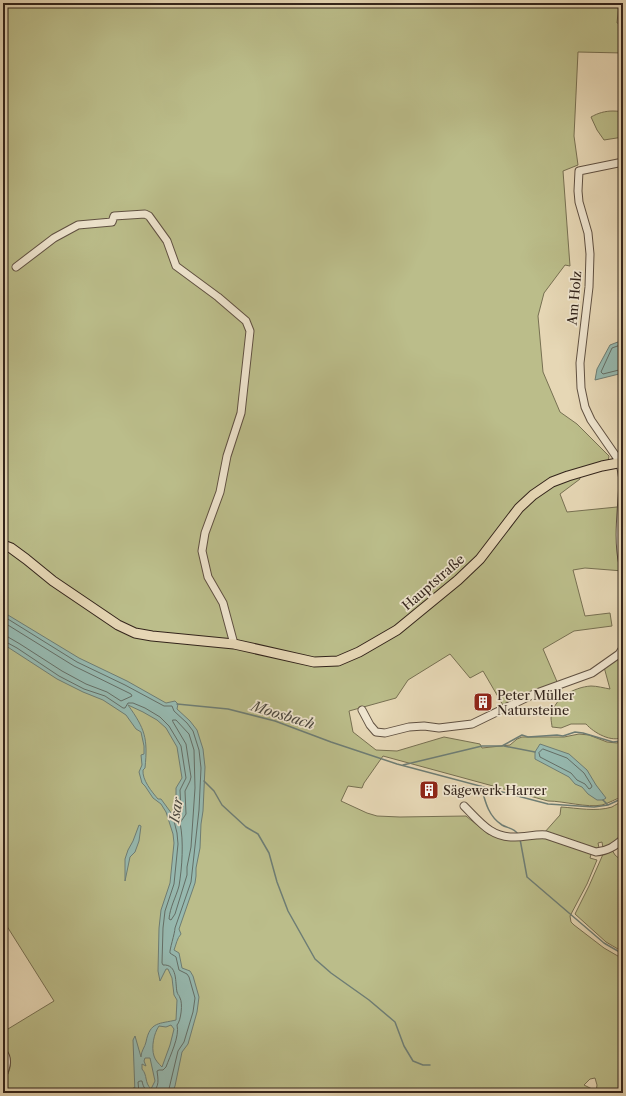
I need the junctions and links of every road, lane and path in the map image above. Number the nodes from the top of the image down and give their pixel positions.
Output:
1 (623, 162) edge
2 (16, 267) dead end
3 (622, 462) edge
4 (623, 480) edge
5 (3, 545) edge
6 (623, 566) edge
7 (234, 644) junction
8 (623, 648) edge
9 (621, 657) edge
10 (362, 710) dead end
11 (464, 806) dead end
12 (623, 839) edge
13 (3, 1052) edge
14 (3, 1075) edge

1 - 3 street, Am Holz
2 - 7 street
3 - 4 street
3 - 7 main road, Hauptstraße
4 - 6 street
5 - 7 main road, Hauptstraße
8 - 9 street
9 - 10 street
11 - 12 street
13 - 14 street

